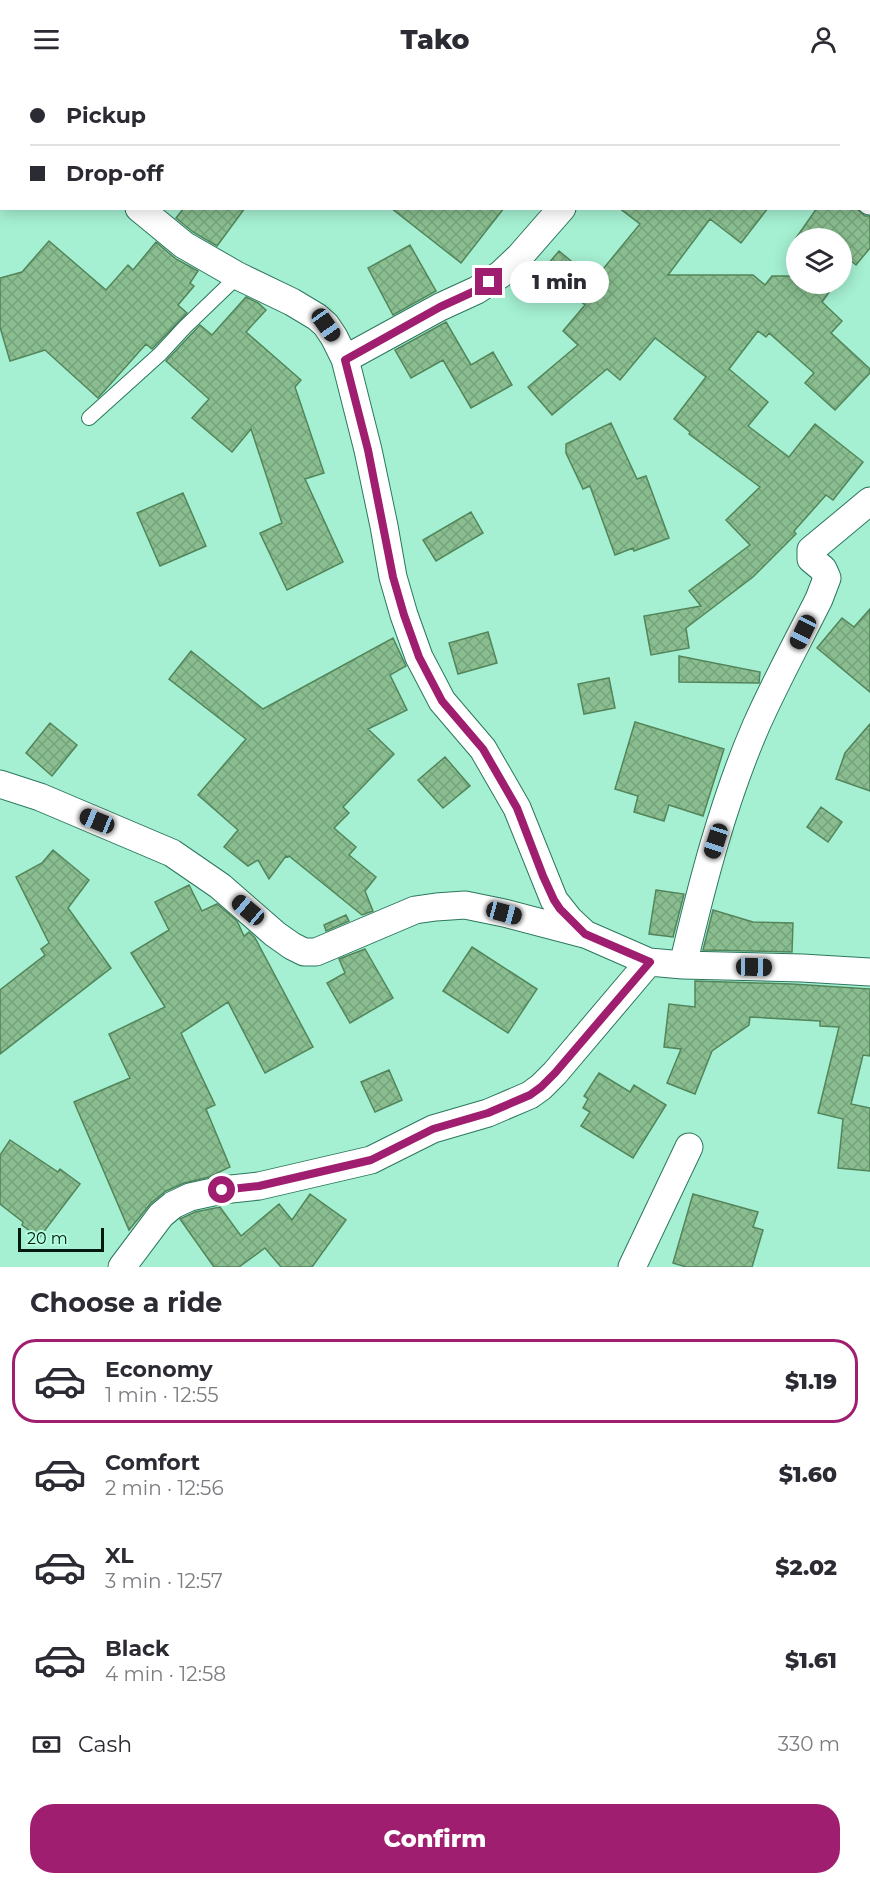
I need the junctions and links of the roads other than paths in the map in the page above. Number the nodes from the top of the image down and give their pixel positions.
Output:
1 (141, 210) edge
2 (555, 213) edge
3 (238, 276) junction
4 (345, 360) junction
5 (89, 418) dead end
6 (870, 501) edge
7 (0, 784) edge
8 (585, 934) junction
9 (650, 962) junction
10 (683, 965) junction
11 (870, 972) edge
12 (689, 1147) dead end
13 (122, 1267) edge
14 (632, 1267) edge

1 - 3 street
2 - 4 street
3 - 4 street
3 - 5 lane
4 - 8 street
6 - 10 street
7 - 8 street
8 - 9 street
9 - 10 street
9 - 13 street
10 - 11 street
12 - 14 street

